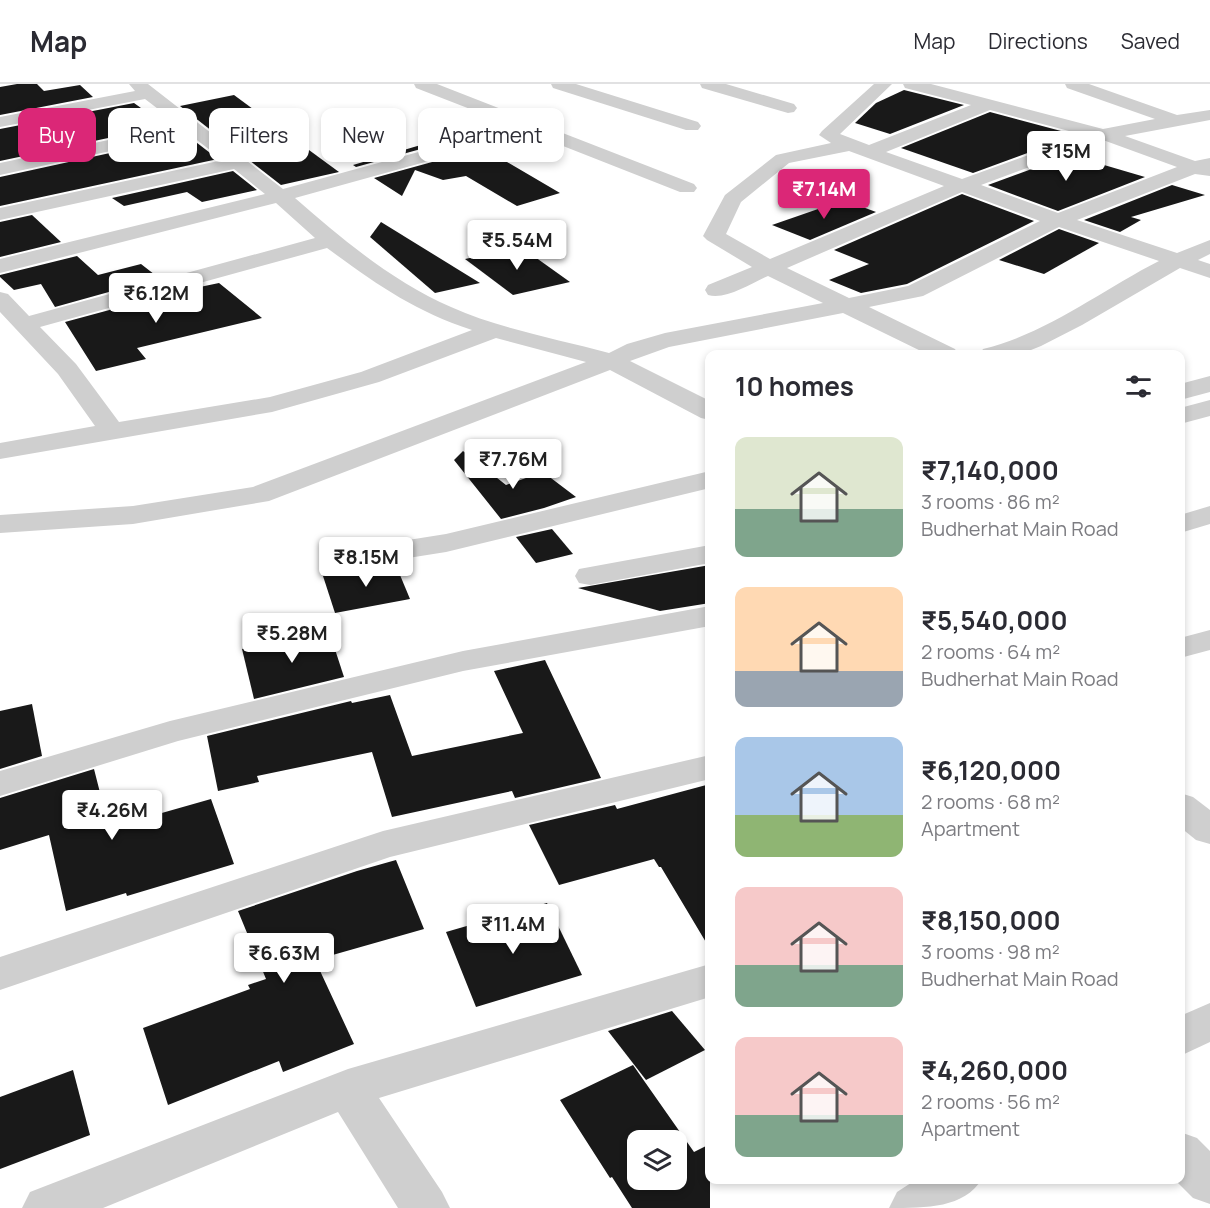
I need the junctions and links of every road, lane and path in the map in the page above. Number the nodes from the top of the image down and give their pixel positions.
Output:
1 (422, 84) edge
2 (559, 84) edge
3 (708, 84) edge
4 (884, 84) edge
5 (911, 84) edge
6 (1073, 84) edge
7 (143, 89) edge
8 (585, 93) junction
9 (555, 102) dead end
10 (989, 104) junction
11 (167, 108) edge
12 (482, 108) edge
13 (788, 108) dead end
14 (1210, 115) edge
15 (1176, 121) junction
16 (0, 122) edge
17 (692, 126) dead end
18 (564, 131) edge
19 (197, 132) edge
20 (1103, 134) junction
21 (108, 146) edge
22 (859, 148) junction
23 (418, 153) edge
24 (237, 163) junction
25 (1206, 168) edge
26 (0, 170) edge
27 (963, 185) junction
28 (687, 188) dead end
29 (280, 196) junction
30 (0, 214) edge
31 (1058, 220) junction
32 (331, 240) junction
33 (1210, 246) edge
34 (1179, 261) junction
35 (0, 266) edge
36 (768, 267) junction
37 (1210, 271) edge
38 (716, 290) dead end
39 (0, 299) edge
40 (849, 305) junction
41 (28, 327) junction
42 (495, 330) junction
43 (0, 335) edge
44 (938, 350) edge
45 (1012, 350) edge
46 (611, 361) junction
47 (1210, 384) edge
48 (1185, 391) edge
49 (1210, 408) edge
50 (705, 409) edge
51 (1185, 415) edge
52 (112, 431) junction
53 (0, 451) edge
54 (705, 479) edge
55 (1210, 515) edge
56 (1185, 522) edge
57 (0, 524) edge
58 (705, 555) edge
59 (345, 559) dead end
60 (590, 576) dead end
61 (705, 617) edge
62 (1210, 640) edge
63 (1185, 647) edge
64 (705, 768) edge
65 (0, 784) edge
66 (0, 974) edge
67 (705, 981) edge
68 (1210, 1021) edge
69 (1185, 1035) edge
70 (348, 1088) junction
71 (1185, 1158) edge
72 (1210, 1183) edge
73 (950, 1184) edge
74 (47, 1208) edge
75 (426, 1208) edge
76 (914, 1208) edge

1 - 12 street
2 - 8 street
3 - 13 street
4 - 22 street
5 - 10 street
6 - 15 street
7 - 11 street
7 - 16 street
8 - 9 street
8 - 17 street
10 - 20 street
10 - 22 street
14 - 15 street
15 - 20 street
18 - 28 street
19 - 24 street
20 - 25 street
20 - 27 street
21 - 26 street
22 - 27 street
22 - 36 street
23 - 29 street
24 - 29 street
24 - 30 street
25 - 31 street
27 - 31 street
27 - 36 street
29 - 32 street
29 - 35 street
31 - 34 street
31 - 40 street
32 - 41 street
32 - 42 street
33 - 34 street
34 - 37 street
34 - 45 street
36 - 38 street
36 - 40 street
39 - 41 street
40 - 44 street
40 - 46 street
41 - 43 street
41 - 52 street
42 - 46 street
42 - 52 street
46 - 50 street
46 - 57 street
47 - 48 street
49 - 51 street
52 - 53 street
54 - 59 street
55 - 56 street
58 - 60 street
61 - 65 street
62 - 63 street
64 - 66 street
67 - 70 street
68 - 69 street
70 - 74 street
70 - 75 street
71 - 72 street
73 - 76 street

